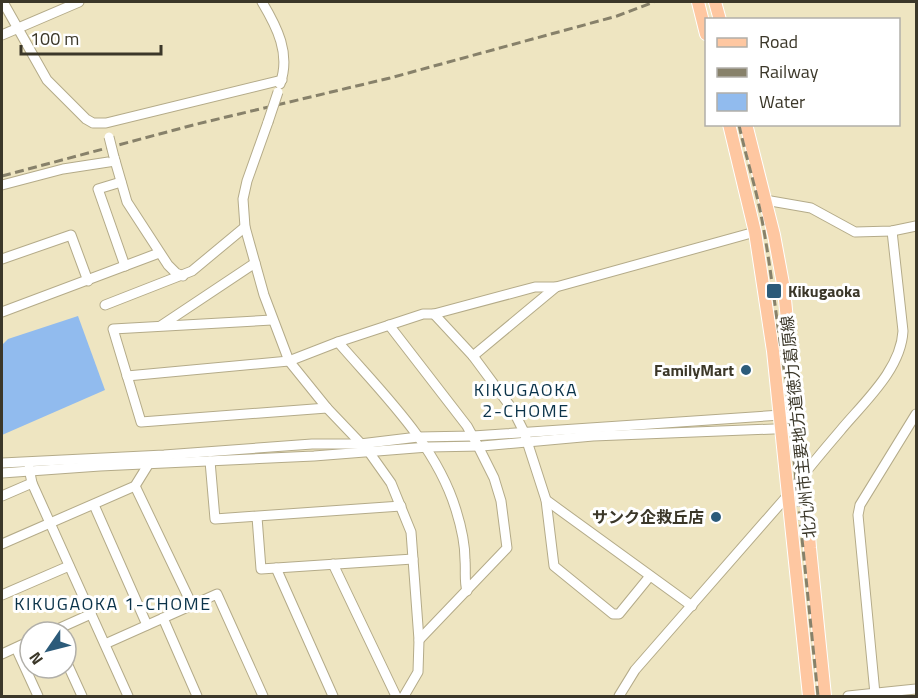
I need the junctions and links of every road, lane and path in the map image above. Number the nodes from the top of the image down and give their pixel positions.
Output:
1 (3, 2) edge
2 (63, 2) edge
3 (79, 2) edge
4 (262, 2) edge
5 (698, 2) edge
6 (715, 2) edge
7 (54, 12) junction
8 (719, 18) edge
9 (19, 28) junction
10 (705, 28) edge
11 (2, 35) edge
12 (282, 80) junction
13 (106, 123) junction
14 (729, 126) edge
15 (746, 126) edge
16 (114, 159) junction
17 (121, 182) junction
18 (2, 185) edge
19 (765, 200) junction
20 (916, 226) edge
21 (245, 227) junction
22 (892, 231) junction
23 (755, 232) junction
24 (159, 252) junction
25 (2, 259) edge
26 (255, 263) junction
27 (125, 266) junction
28 (183, 276) junction
29 (88, 281) junction
30 (556, 287) junction
31 (105, 305) dead end
32 (2, 312) edge
33 (434, 314) junction
34 (272, 320) junction
35 (389, 325) junction
36 (160, 327) junction
37 (338, 342) junction
38 (473, 356) junction
39 (289, 361) junction
40 (128, 376) junction
41 (327, 408) junction
42 (796, 414) junction
43 (916, 414) edge
44 (778, 415) junction
45 (798, 428) junction
46 (781, 429) junction
47 (473, 436) junction
48 (418, 437) junction
49 (527, 437) junction
50 (360, 444) junction
51 (478, 446) junction
52 (424, 447) junction
53 (369, 452) junction
54 (29, 461) junction
55 (210, 461) junction
56 (2, 463) edge
57 (148, 465) junction
58 (30, 471) junction
59 (804, 472) junction
60 (2, 473) edge
61 (32, 483) junction
62 (135, 486) junction
63 (788, 495) junction
64 (2, 496) edge
65 (546, 500) junction
66 (94, 505) junction
67 (401, 506) junction
68 (257, 517) junction
69 (50, 523) junction
70 (2, 544) edge
71 (413, 559) junction
72 (333, 564) junction
73 (69, 566) junction
74 (276, 568) junction
75 (650, 576) junction
76 (467, 591) junction
77 (2, 595) edge
78 (192, 605) junction
79 (692, 606) junction
80 (91, 614) junction
81 (163, 618) junction
82 (78, 620) edge
83 (147, 625) junction
84 (419, 640) junction
85 (105, 644) junction
86 (16, 648) joint
87 (2, 654) edge
88 (75, 680) edge
89 (916, 689) edge
90 (874, 694) junction
91 (38, 696) edge
92 (82, 696) edge
93 (128, 696) edge
94 (197, 696) edge
95 (262, 696) edge
96 (333, 696) edge
97 (396, 696) edge
98 (404, 696) edge
99 (619, 696) edge
100 (809, 696) edge
101 (825, 696) edge
102 (848, 696) edge

1 - 9 street
2 - 7 street
3 - 7 street
4 - 12 street
5 - 10 main road
6 - 8 main road
7 - 9 street
9 - 11 street
9 - 13 street
12 - 13 street
12 - 21 street, bridge
13 - 16 street, bridge
14 - 23 main road, 北九州市主要地方道徳力葛原線
15 - 19 main road, 北九州市主要地方道徳力葛原線
16 - 17 street
16 - 18 street
17 - 24 street
17 - 27 street
19 - 22 street
19 - 42 main road, 北九州市主要地方道徳力葛原線
20 - 22 street
21 - 26 street
21 - 28 street
22 - 59 street
23 - 30 street
23 - 44 main road, 北九州市主要地方道徳力葛原線
24 - 27 street
24 - 28 street
25 - 29 street
26 - 34 street
26 - 36 street
27 - 29 street
28 - 31 street
29 - 32 street
30 - 33 street
30 - 38 street
33 - 35 street
33 - 38 street
34 - 36 street
34 - 39 street
35 - 37 street
35 - 47 street
36 - 40 street
37 - 39 street
37 - 48 street
38 - 49 street
39 - 40 street
39 - 41 street
40 - 41 street
41 - 50 street
42 - 44 street
42 - 45 main road, 北九州市主要地方道徳力葛原線
43 - 90 street
44 - 46 main road, 北九州市主要地方道徳力葛原線
44 - 49 street
45 - 46 street
45 - 59 main road, 北九州市主要地方道徳力葛原線
46 - 49 street
46 - 63 main road, 北九州市主要地方道徳力葛原線
47 - 48 street
47 - 49 street
47 - 51 street
48 - 50 street
48 - 52 street
49 - 51 street
49 - 65 street
50 - 53 street
50 - 54 street
51 - 52 street
51 - 76 street
52 - 53 street
52 - 76 street
53 - 55 street
53 - 67 street
54 - 56 street
54 - 58 street
55 - 57 street
55 - 68 street
57 - 58 street
57 - 62 street
58 - 60 street
58 - 61 street
59 - 63 street
59 - 101 main road, 北九州市主要地方道徳力葛原線
61 - 64 street
61 - 69 street
62 - 66 street
62 - 78 street
63 - 79 street
63 - 100 main road, 北九州市主要地方道徳力葛原線
65 - 75 street
65 - 75 street
66 - 69 street
66 - 83 street
67 - 68 street
67 - 71 street
68 - 74 street
69 - 70 street
69 - 73 street
71 - 72 street
71 - 84 street
72 - 74 street
72 - 97 street
73 - 77 street
73 - 80 street
74 - 96 street
75 - 79 street
76 - 84 street
78 - 81 street
78 - 95 street
79 - 99 street
80 - 82 street
80 - 85 street
81 - 83 street
81 - 94 street
83 - 85 street
84 - 98 street
85 - 93 street
86 - 87 street
86 - 91 street
88 - 92 street
89 - 90 street
90 - 102 street

